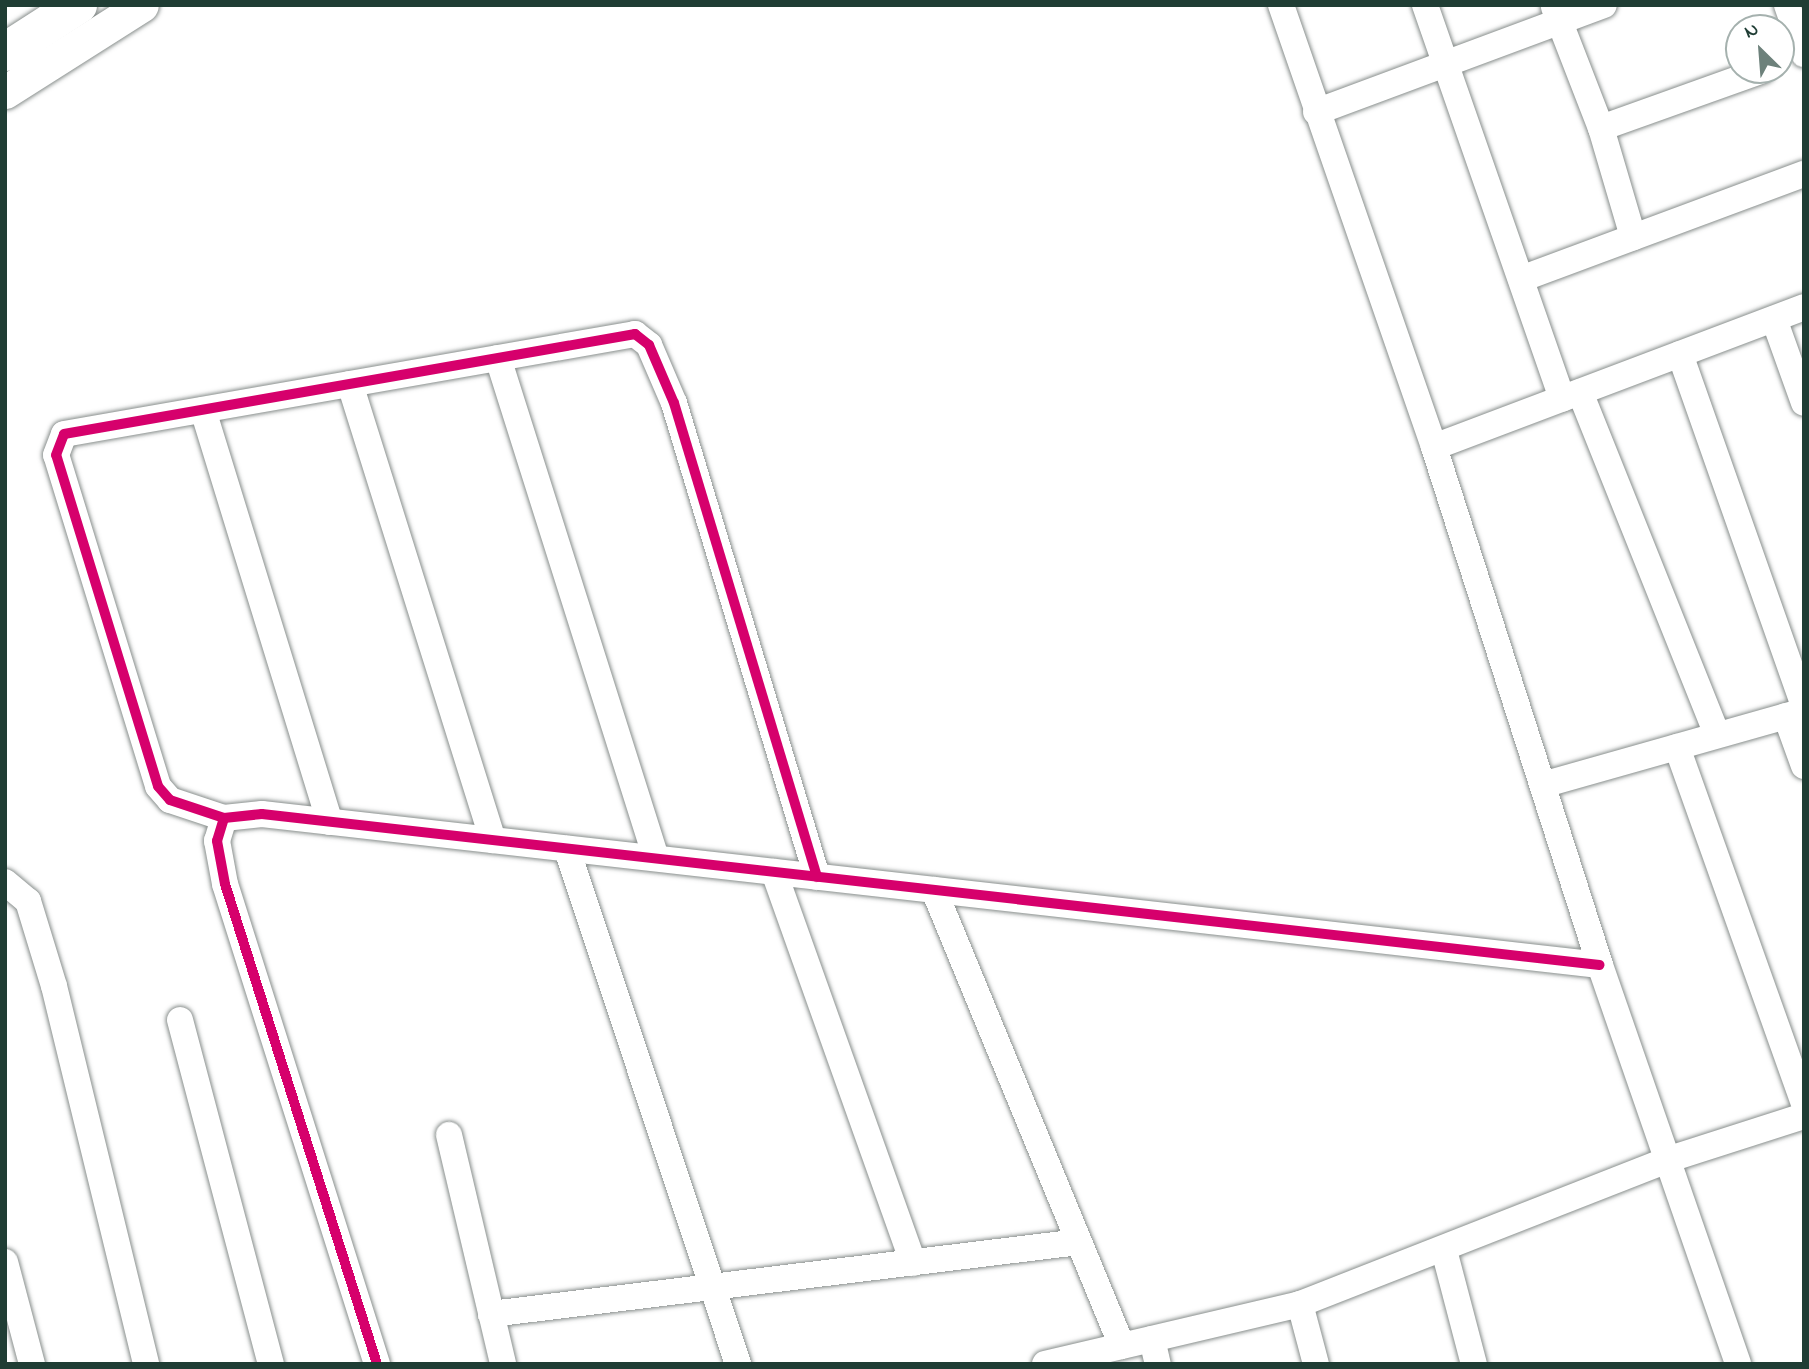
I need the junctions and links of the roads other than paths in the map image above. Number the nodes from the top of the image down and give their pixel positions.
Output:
1 (78, 5) edge
2 (142, 5) edge
3 (1281, 5) edge
4 (1425, 5) edge
5 (1604, 5) edge
6 (1787, 5) edge
7 (1557, 13) edge
8 (5, 52) edge
9 (1804, 55) edge
10 (1446, 64) junction
11 (1725, 84) edge
12 (5, 92) edge
13 (1317, 112) junction
14 (1601, 128) junction
15 (1804, 174) edge
16 (1633, 237) junction
17 (1521, 279) junction
18 (1804, 307) edge
19 (1774, 318) junction
20 (1679, 354) junction
21 (498, 358) junction
22 (350, 384) junction
23 (1571, 395) junction
24 (1804, 403) edge
25 (203, 410) junction
26 (1434, 447) junction
27 (1798, 711) edge
28 (1717, 735) junction
29 (1676, 747) junction
30 (1804, 766) edge
31 (1546, 784) junction
32 (224, 818) junction
33 (330, 822) junction
34 (494, 840) junction
35 (567, 849) junction
36 (656, 858) junction
37 (774, 872) junction
38 (817, 877) junction
39 (5, 882) edge
40 (934, 890) junction
41 (1600, 965) junction
42 (180, 1020) dead end
43 (1804, 1103) edge
44 (1804, 1116) edge
45 (449, 1135) dead end
46 (1670, 1159) junction
47 (1079, 1242) junction
48 (1444, 1250) junction
49 (5, 1262) edge
50 (913, 1263) junction
51 (715, 1287) junction
52 (1300, 1304) junction
53 (491, 1314) junction
54 (1122, 1346) junction
55 (1155, 1351) edge
56 (32, 1364) edge
57 (146, 1364) edge
58 (271, 1364) edge
59 (377, 1364) edge
60 (503, 1364) edge
61 (738, 1364) edge
62 (1045, 1364) edge
63 (1316, 1364) edge
64 (1474, 1364) edge
65 (1738, 1364) edge

1 - 8 highway
2 - 12 street
3 - 13 street
4 - 10 street
5 - 7 street
6 - 9 street
7 - 10 street
7 - 14 street
10 - 13 street
10 - 17 street
11 - 14 street
13 - 26 street
14 - 16 street
15 - 16 street
16 - 17 street
17 - 23 street
18 - 19 street
19 - 20 street
19 - 24 street
20 - 23 street
20 - 27 street
21 - 22 street
21 - 36 street
21 - 38 street
22 - 25 street
22 - 34 street
23 - 26 street
23 - 28 street
25 - 32 street
25 - 33 street
26 - 31 street
27 - 28 street
27 - 30 street
28 - 29 street
29 - 31 street
29 - 43 street
31 - 41 street
32 - 33 street
32 - 59 street
33 - 34 street
34 - 35 street
35 - 36 street
35 - 51 street
36 - 37 street
37 - 38 street
37 - 50 street
38 - 40 street
39 - 57 street
40 - 41 street
40 - 47 street
41 - 46 street
42 - 58 street
44 - 46 street
45 - 53 street
46 - 48 street
46 - 65 street
47 - 50 street
47 - 54 street
48 - 52 street
48 - 64 street
49 - 56 street
50 - 51 street
51 - 53 street
51 - 61 street
52 - 55 street
52 - 63 street
53 - 60 street
54 - 55 street
54 - 62 street

